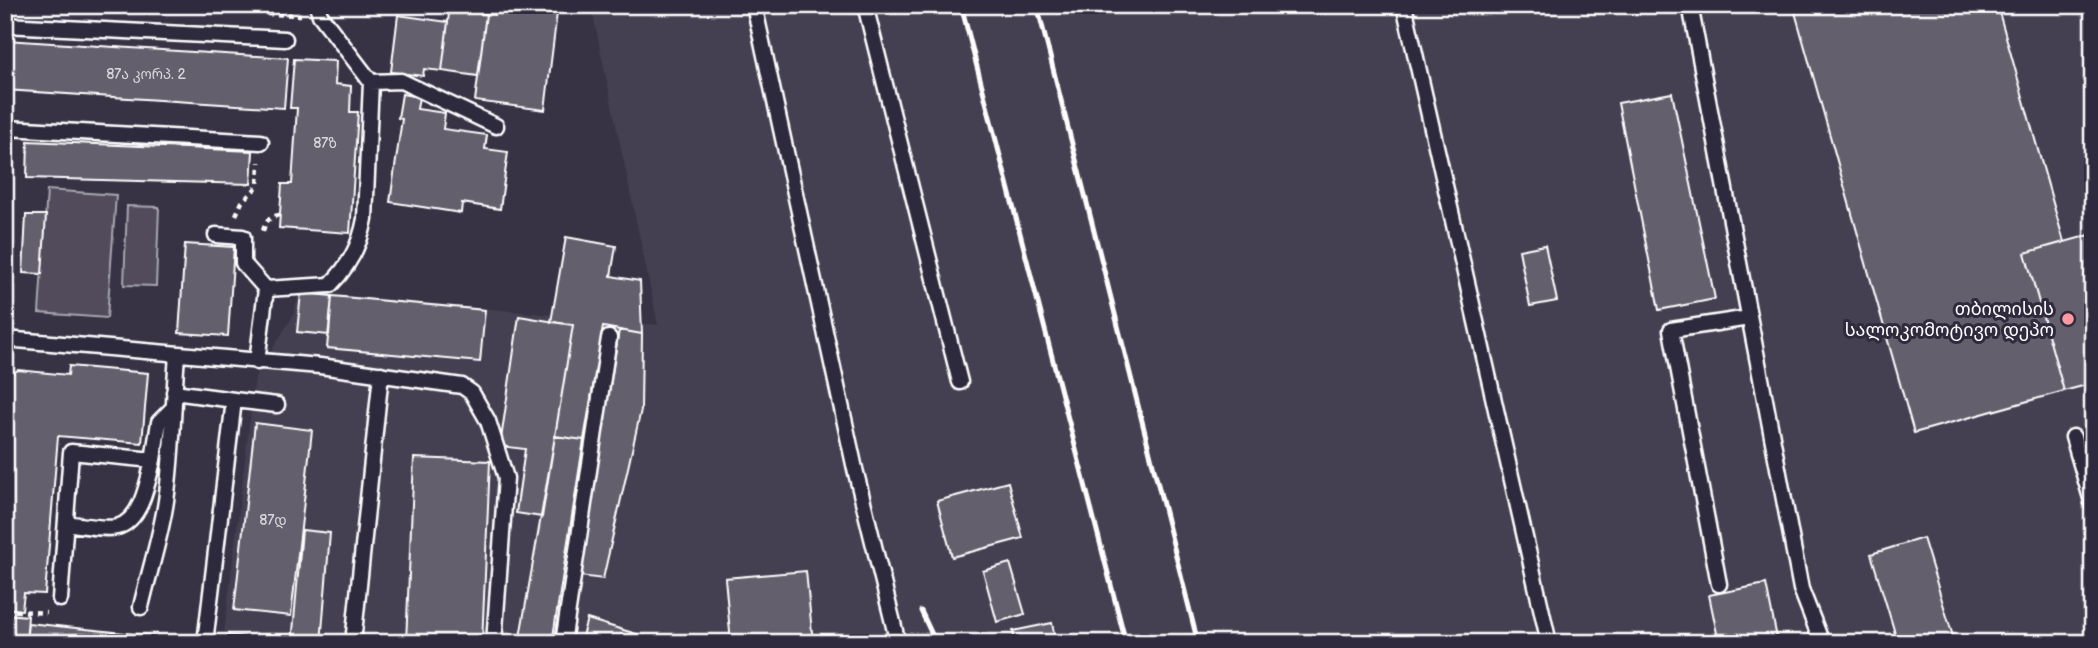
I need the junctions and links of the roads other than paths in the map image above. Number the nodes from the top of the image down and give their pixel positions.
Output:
1 (317, 5) edge
2 (754, 5) edge
3 (865, 5) edge
4 (1404, 5) edge
5 (1690, 5) edge
6 (5, 24) edge
7 (285, 39) dead end
8 (371, 82) junction
9 (496, 126) dead end
10 (261, 142) road end
11 (5, 156) edge
12 (222, 235) road end
13 (265, 289) junction
14 (1749, 318) junction
15 (609, 338) dead end
16 (5, 339) edge
17 (177, 355) junction
18 (257, 362) junction
19 (381, 374) junction
20 (960, 382) dead end
21 (174, 392) junction
22 (234, 400) junction
23 (277, 405) dead end
24 (172, 409) junction
25 (2073, 437) dead end
26 (153, 460) junction
27 (2093, 505) edge
28 (66, 523) junction
29 (1719, 584) dead end
30 (60, 600) road end
31 (141, 607) dead end
32 (205, 643) edge
33 (353, 643) edge
34 (494, 643) edge
35 (563, 643) edge
36 (898, 643) edge
37 (1549, 643) edge
38 (1822, 643) edge

1 - 8 lane
2 - 36 lane
3 - 20 lane
4 - 37 lane
5 - 14 lane
6 - 7 lane
8 - 9 lane
8 - 13 lane
10 - 11 lane
12 - 13 lane
13 - 18 lane
14 - 29 lane
14 - 38 lane
15 - 35 lane
16 - 17 lane
17 - 18 lane
17 - 21 lane
18 - 19 lane
19 - 33 lane
19 - 34 lane
21 - 22 lane
21 - 24 lane
22 - 23 lane
22 - 32 lane
24 - 26 lane
24 - 31 lane
25 - 27 lane
26 - 28 lane
26 - 28 lane
28 - 30 lane

